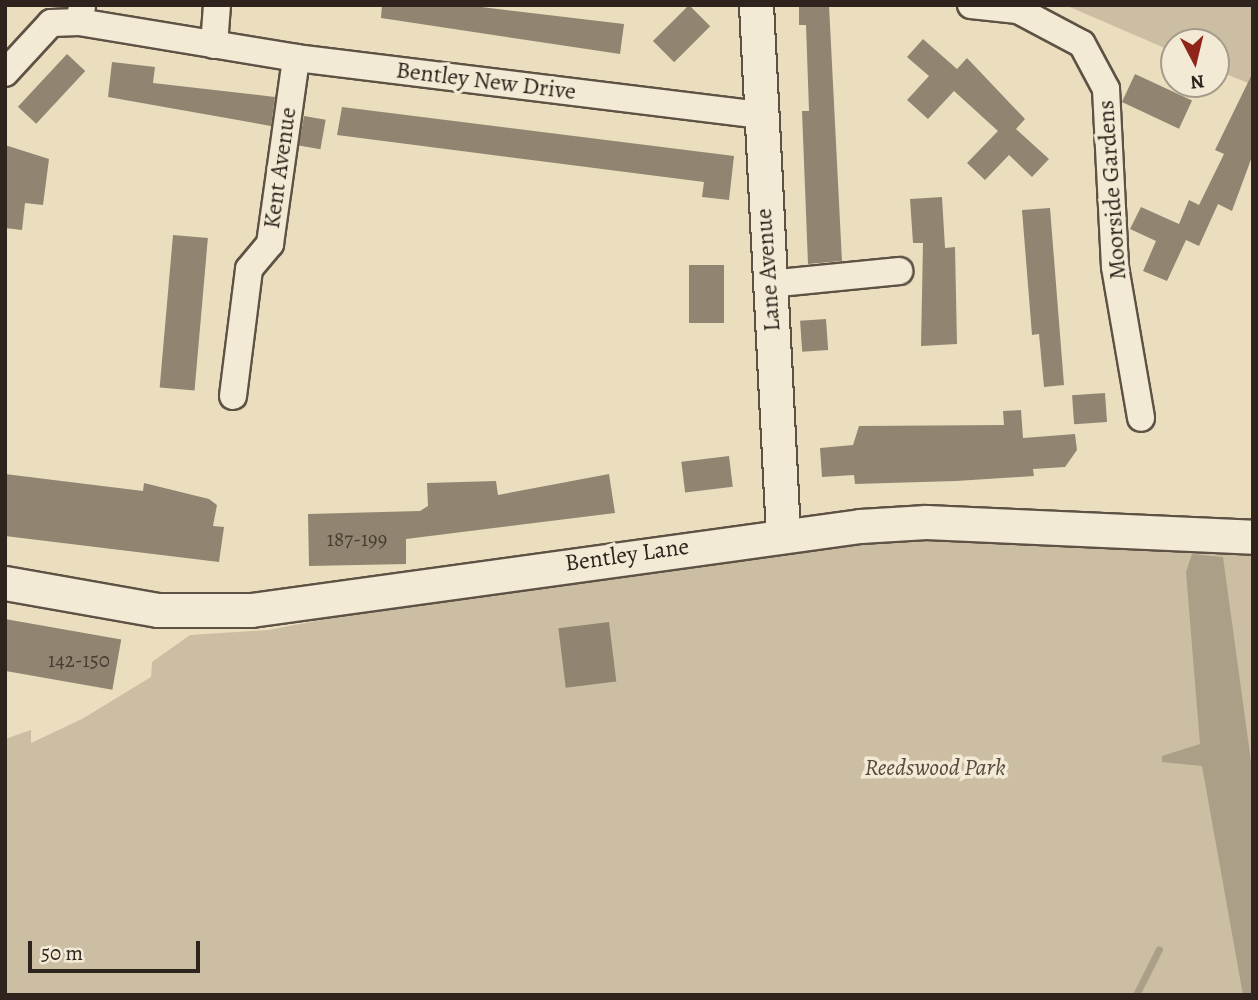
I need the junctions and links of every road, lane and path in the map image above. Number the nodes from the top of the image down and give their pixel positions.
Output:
1 (217, 5) edge
2 (756, 5) edge
3 (971, 5) edge
4 (81, 14) edge
5 (214, 45) junction
6 (296, 58) junction
7 (5, 73) edge
8 (758, 115) junction
9 (899, 271) dead end
10 (769, 284) junction
11 (233, 396) dead end
12 (1141, 418) dead end
13 (783, 535) junction
14 (1253, 537) edge
15 (5, 583) edge

1 - 5 street
2 - 8 street, Lane Avenue
3 - 12 street, Moorside Gardens
4 - 5 street, Bentley New Drive
4 - 7 street
5 - 6 street, Bentley New Drive
6 - 8 street, Bentley New Drive
6 - 11 street, Kent Avenue
8 - 10 street, Lane Avenue
9 - 10 street
10 - 13 street, Lane Avenue
13 - 14 street, Bentley Lane
13 - 15 street, Bentley Lane

